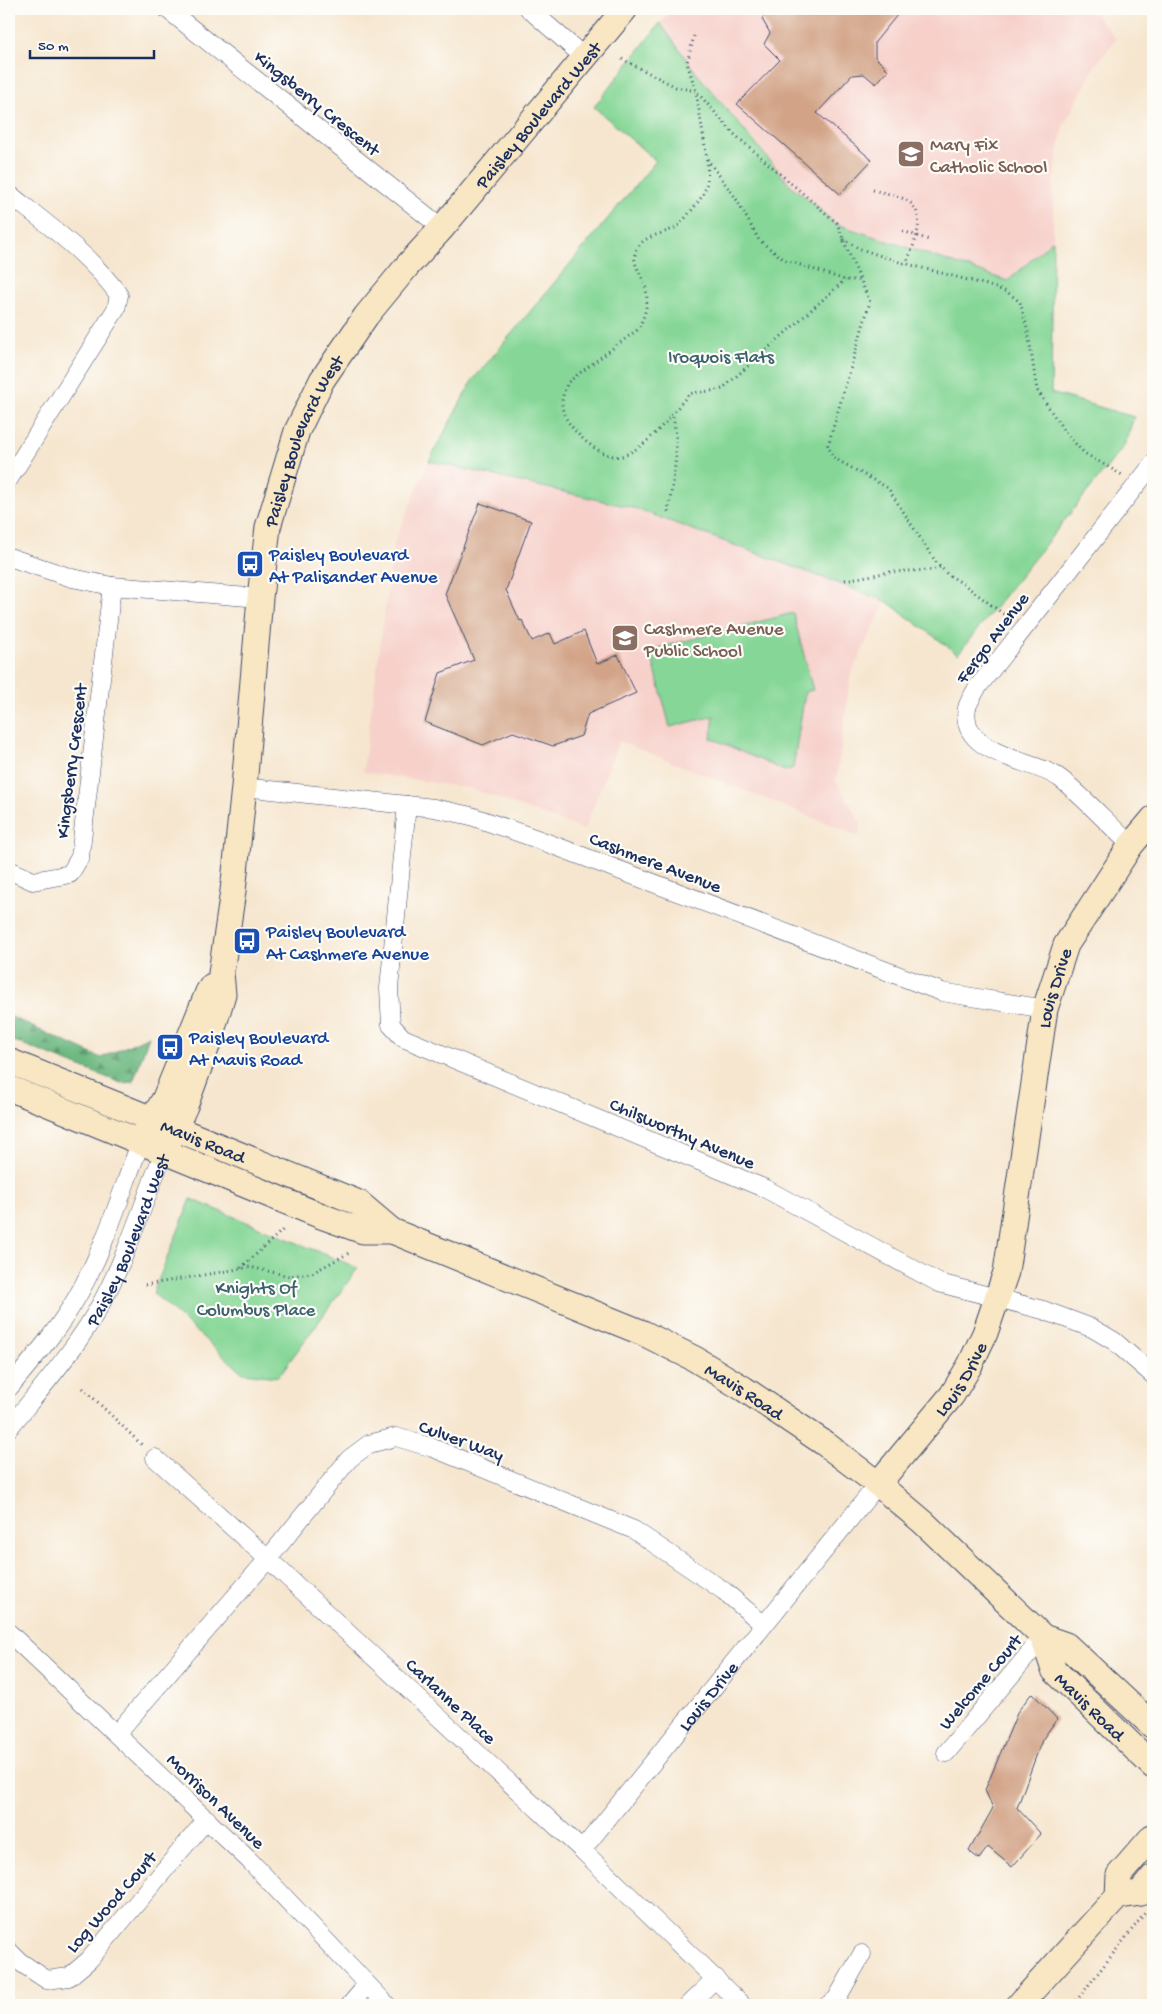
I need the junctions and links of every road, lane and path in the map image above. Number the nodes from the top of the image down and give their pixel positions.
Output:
1 (167, 9) edge
2 (529, 9) edge
3 (625, 9) edge
4 (694, 36) dead end
5 (584, 57) junction
6 (622, 59) dead end
7 (696, 91) junction
8 (707, 159) junction
9 (873, 190) dead end
10 (9, 194) edge
11 (442, 228) junction
12 (903, 231) dead end
13 (918, 236) junction
14 (843, 238) junction
15 (929, 240) dead end
16 (906, 264) junction
17 (845, 280) junction
18 (860, 280) junction
19 (672, 413) junction
20 (1153, 464) edge
21 (9, 479) edge
22 (1138, 483) junction
23 (668, 512) dead end
24 (9, 557) edge
25 (940, 567) junction
26 (844, 580) dead end
27 (112, 586) junction
28 (260, 598) junction
29 (1022, 629) junction
30 (244, 787) junction
31 (407, 805) junction
32 (1153, 819) edge
33 (1131, 845) junction
34 (9, 870) edge
35 (1045, 1008) junction
36 (9, 1061) edge
37 (9, 1088) edge
38 (164, 1123) junction
39 (141, 1141) junction
40 (164, 1152) junction
41 (285, 1228) dead end
42 (392, 1231) junction
43 (348, 1253) dead end
44 (241, 1269) junction
45 (145, 1285) dead end
46 (998, 1299) junction
47 (1153, 1375) edge
48 (9, 1388) edge
49 (82, 1388) dead end
50 (9, 1428) edge
51 (155, 1458) joint
52 (878, 1484) junction
53 (268, 1558) junction
54 (764, 1625) junction
55 (9, 1633) edge
56 (1043, 1637) junction
57 (1147, 1718) edge
58 (117, 1733) junction
59 (946, 1753) dead end
60 (1153, 1766) edge
61 (207, 1819) junction
62 (1153, 1836) edge
63 (582, 1850) junction
64 (1153, 1877) edge
65 (1118, 1896) junction
66 (1148, 1909) dead end
67 (9, 1951) edge
68 (862, 1954) dead end
69 (716, 1978) junction
70 (368, 1985) junction
71 (350, 2005) edge
72 (387, 2005) edge
73 (688, 2005) edge
74 (742, 2005) edge
75 (828, 2005) edge
76 (1019, 2005) edge
77 (1074, 2005) edge

1 - 11 street, Kingsberry Crescent
2 - 5 street
3 - 5 street, Paisley Boulevard West
4 - 7 path
5 - 11 street, Paisley Boulevard West
6 - 7 path
7 - 8 path
7 - 14 path
8 - 17 path
8 - 19 path
9 - 13 path
10 - 21 street
11 - 28 street, Paisley Boulevard West
12 - 13 path
13 - 15 path
13 - 16 path
14 - 16 path
14 - 18 path
16 - 22 path
17 - 18 path
17 - 19 path
18 - 25 path
19 - 23 path
20 - 22 street, Fergo Avenue
22 - 29 street, Fergo Avenue
24 - 27 street
25 - 26 path
25 - 29 path
27 - 28 street
27 - 34 street, Kingsberry Crescent
28 - 30 street, Paisley Boulevard West
29 - 33 street, Fergo Avenue
30 - 31 street, Cashmere Avenue
30 - 38 street, Paisley Boulevard West
31 - 35 street, Cashmere Avenue
31 - 46 street, Chilsworthy Avenue
32 - 33 street, Louis Drive
33 - 35 street, Louis Drive
35 - 46 street, Louis Drive
36 - 38 street, Mavis Road
37 - 39 street, Mavis Road
38 - 39 street, Paisley Boulevard West
38 - 40 street, Paisley Boulevard West
38 - 42 street, Mavis Road
39 - 40 street, Mavis Road
39 - 48 street, Paisley Boulevard West
40 - 42 street, Mavis Road
40 - 50 street, Paisley Boulevard West
41 - 44 path
42 - 52 street, Mavis Road
43 - 44 path
44 - 45 path
46 - 47 street, Chilsworthy Avenue
46 - 52 street, Louis Drive
49 - 51 path
51 - 53 street, Carlanne Place
52 - 54 street, Louis Drive
52 - 56 street, Mavis Road
53 - 54 street, Culver Way
53 - 58 street, Culver Way
53 - 63 street, Carlanne Place
54 - 63 street, Louis Drive
55 - 58 street, Morrison Avenue
56 - 57 street, Mavis Road
56 - 59 street, Welcome Court
56 - 60 street, Mavis Road
58 - 61 street, Morrison Avenue
61 - 67 street, Log Wood Court
61 - 70 street, Morrison Avenue
62 - 65 street
63 - 69 street, Carlanne Place
64 - 65 street
65 - 76 street
66 - 77 path
68 - 75 street
69 - 73 street
69 - 74 street, Carlanne Place
70 - 71 street
70 - 72 street, Morrison Avenue

